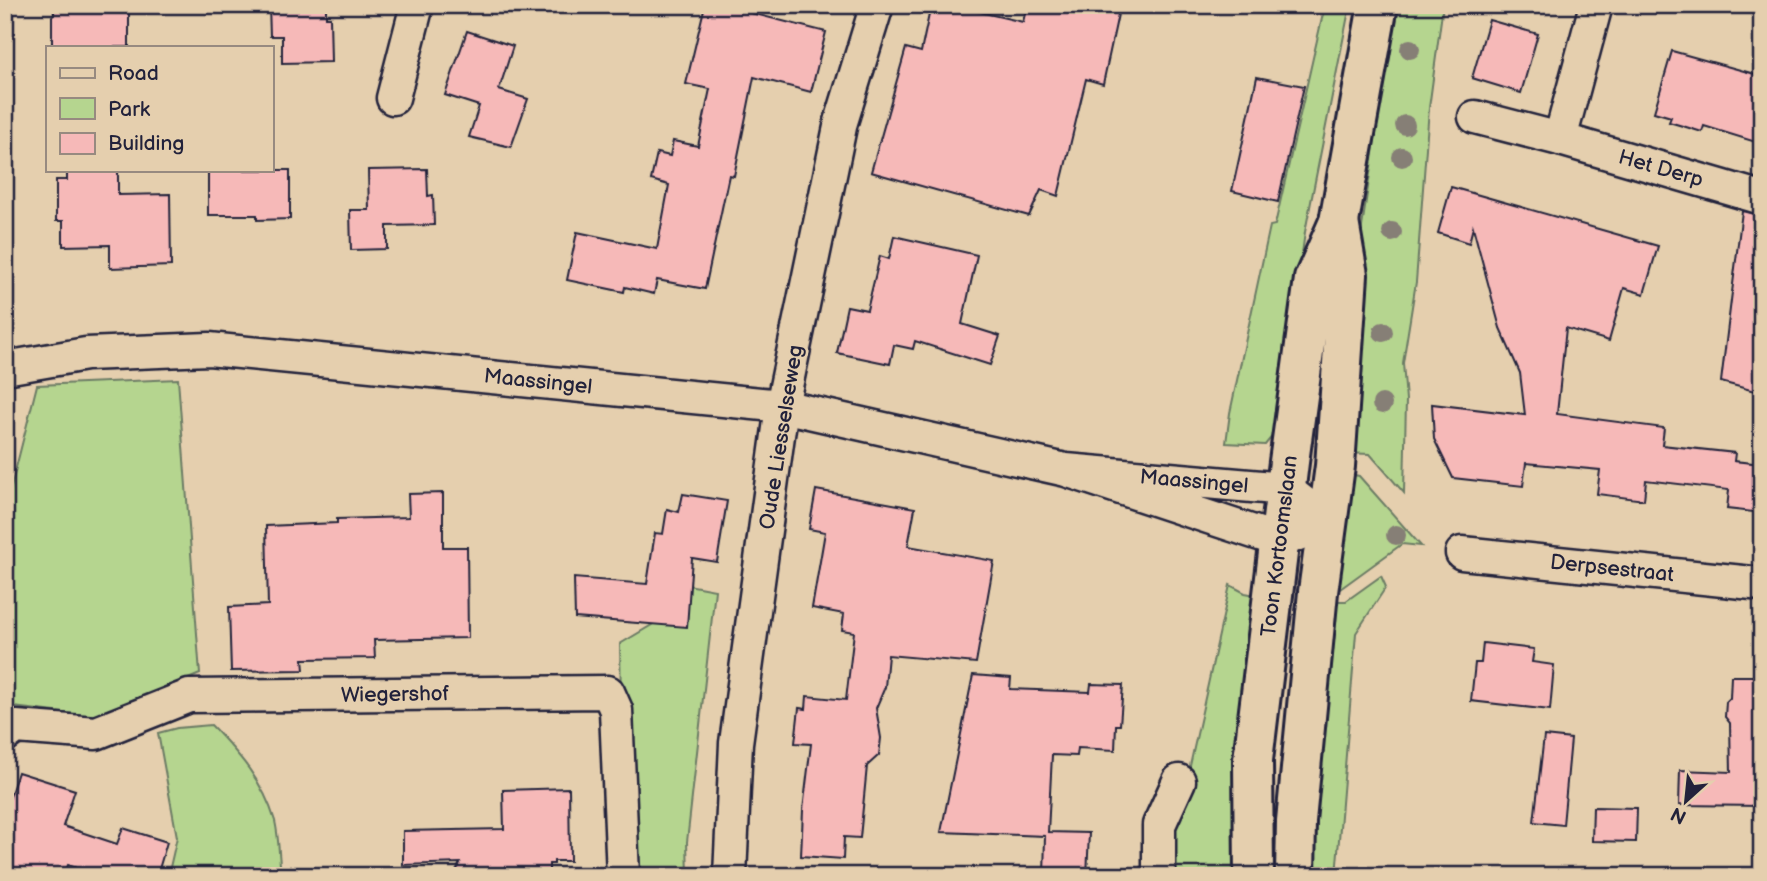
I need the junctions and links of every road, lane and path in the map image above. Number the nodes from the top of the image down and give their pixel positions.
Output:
1 (417, 5) edge
2 (877, 5) edge
3 (1378, 5) edge
4 (1596, 5) edge
5 (393, 98) dead end
6 (1475, 117) dead end
7 (1560, 139) junction
8 (1762, 198) edge
9 (1339, 222) junction
10 (5, 368) edge
11 (782, 406) junction
12 (1066, 470) junction
13 (1286, 489) junction
14 (1328, 522) junction
15 (1281, 541) junction
16 (1462, 553) dead end
17 (1762, 584) edge
18 (5, 735) edge
19 (1179, 781) dead end
20 (624, 876) edge
21 (730, 876) edge
22 (1158, 876) edge
23 (1254, 876) edge
24 (1295, 876) edge

1 - 5 street
2 - 11 street, Oude Liesselseweg
3 - 9 street, Toon Kortoomslaan
4 - 7 street
6 - 7 street, Het Derp
7 - 8 street, Het Derp
9 - 13 street, Toon Kortoomslaan
9 - 14 street, Toon Kortoomslaan
10 - 11 street, Maassingel
11 - 12 street, Maassingel
11 - 21 street, Oude Liesselseweg
12 - 13 street, Maassingel
12 - 15 street, Maassingel
13 - 14 street
13 - 15 street, Toon Kortoomslaan
14 - 15 street
14 - 24 street, Toon Kortoomslaan
15 - 23 street, Toon Kortoomslaan
16 - 17 street, Derpsestraat
18 - 20 street, Wiegershof
19 - 22 street

